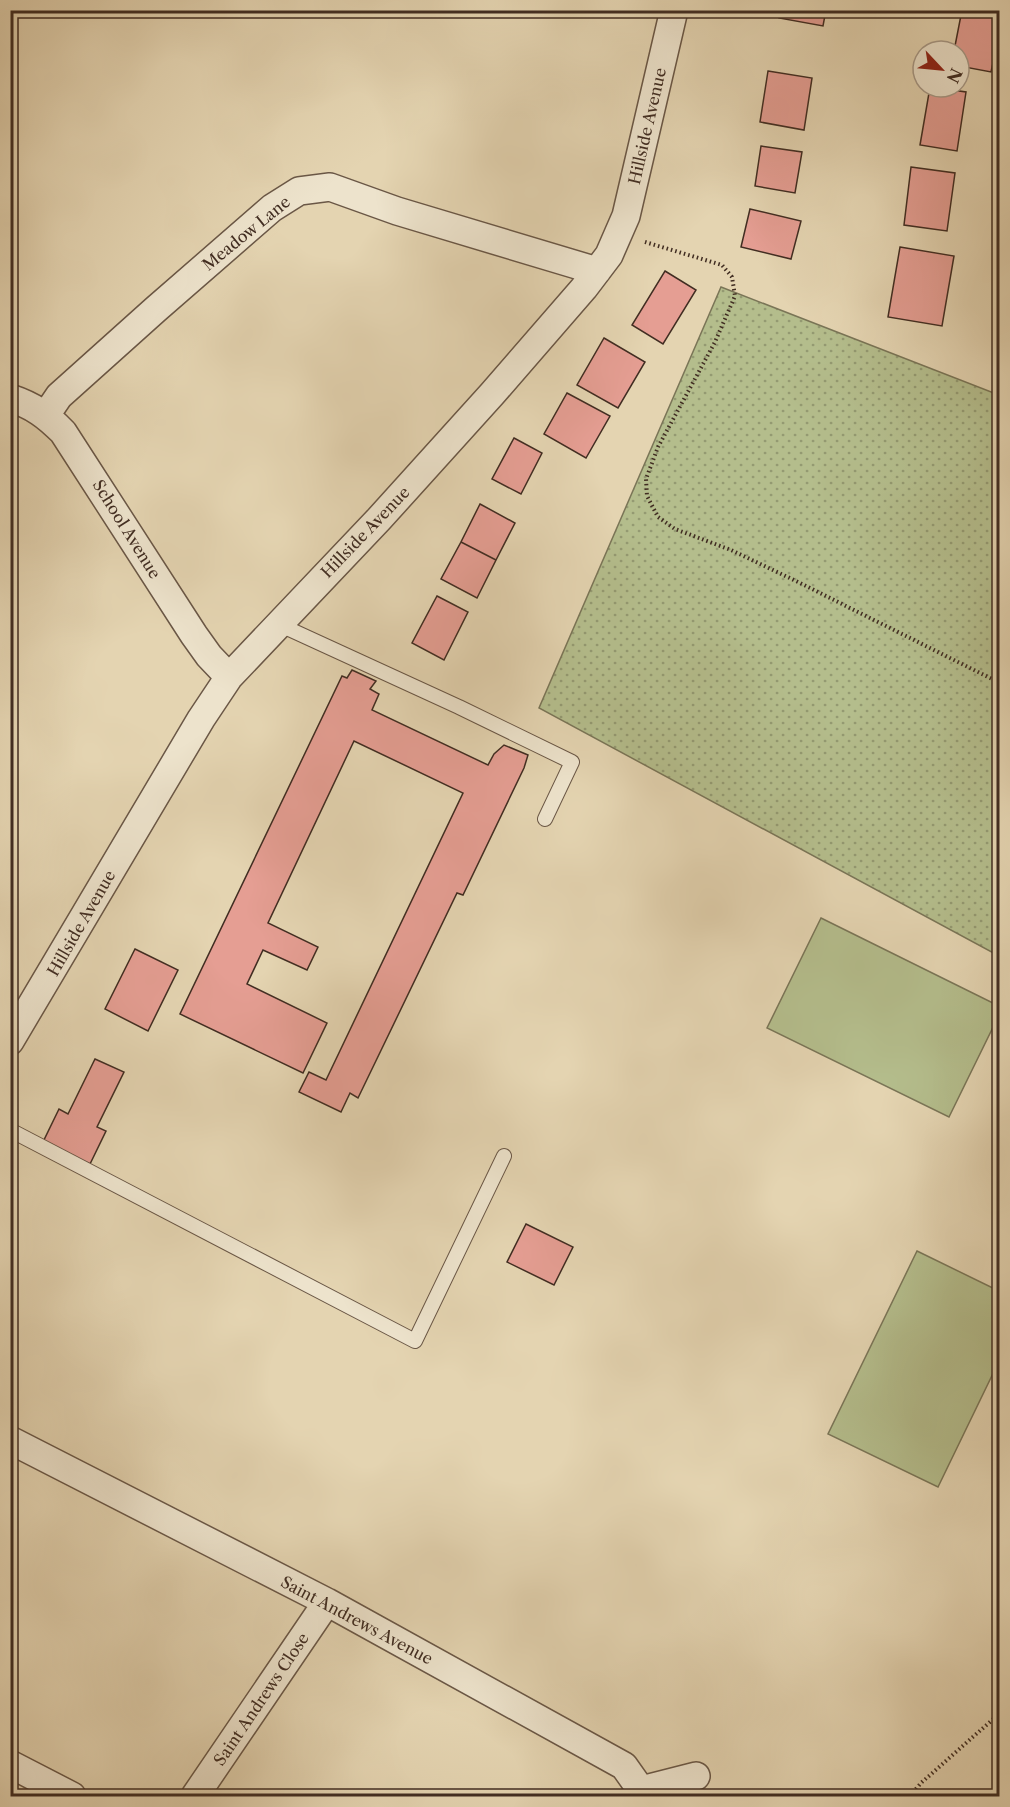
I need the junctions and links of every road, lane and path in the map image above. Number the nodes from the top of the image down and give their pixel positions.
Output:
1 (674, 10) edge
2 (620, 232) junction
3 (597, 271) junction
4 (10, 398) edge
5 (46, 415) junction
6 (278, 624) junction
7 (229, 677) junction
8 (999, 682) edge
9 (545, 819) dead end
10 (10, 1041) edge
11 (10, 1131) edge
12 (504, 1156) dead end
13 (10, 1440) edge
14 (327, 1602) junction
15 (999, 1713) edge
16 (10, 1764) edge
17 (696, 1776) dead end
18 (640, 1793) edge
19 (72, 1797) edge
20 (195, 1797) edge
21 (910, 1797) edge

1 - 2 street, Hillside Avenue
2 - 3 street, Hillside Avenue
2 - 8 path
3 - 5 street, Meadow Lane
3 - 6 street, Hillside Avenue
4 - 5 street, School Avenue
5 - 7 street, School Avenue
6 - 7 street, Hillside Avenue
6 - 9 lane
7 - 10 street, Hillside Avenue
11 - 12 lane
13 - 14 street, Saint Andrews Avenue
14 - 18 street, Saint Andrews Avenue
14 - 20 street, Saint Andrews Close
15 - 21 path
16 - 19 street
17 - 18 street, Saint Andrews Avenue

